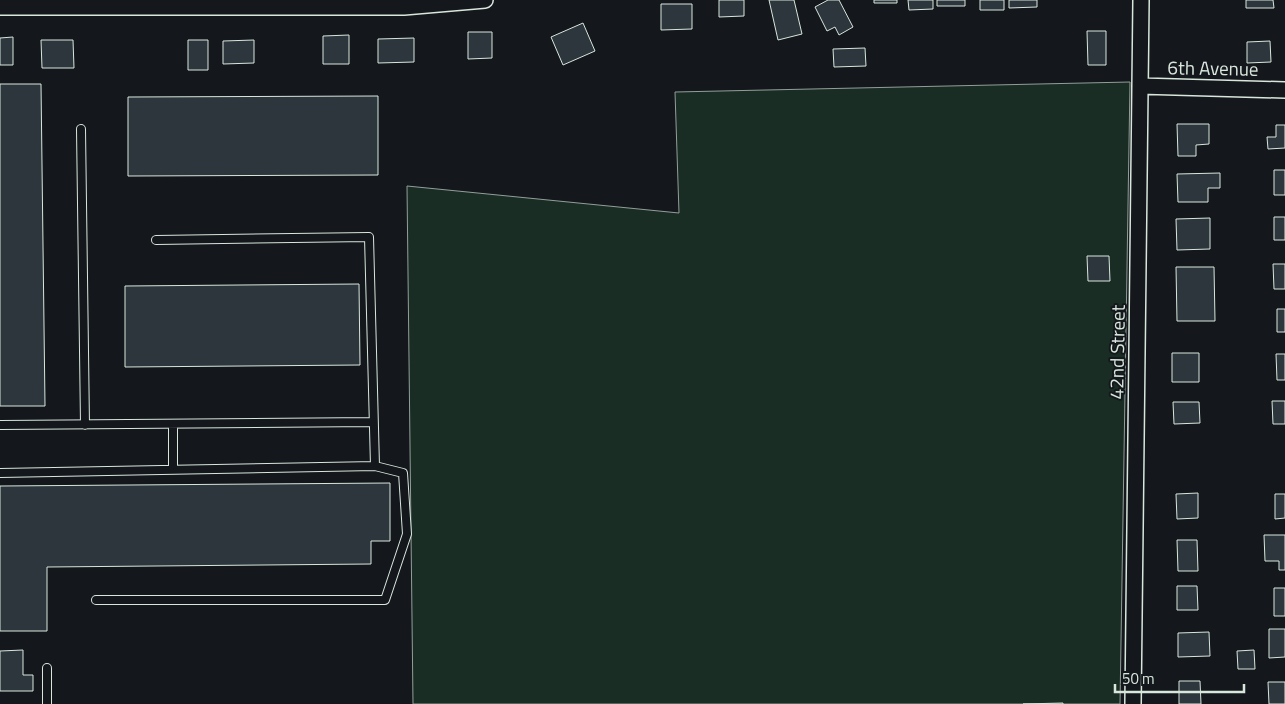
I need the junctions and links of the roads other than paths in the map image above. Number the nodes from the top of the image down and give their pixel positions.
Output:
1 (485, 0) edge
2 (1141, 0) edge
3 (401, 4) edge
4 (0, 7) edge
5 (1140, 86) junction
6 (1285, 90) edge
7 (81, 129) dead end
8 (156, 240) dead end
9 (373, 422) junction
10 (86, 424) junction
11 (173, 424) junction
12 (0, 425) edge
13 (375, 466) junction
14 (173, 469) junction
15 (0, 473) edge
16 (96, 600) dead end
17 (47, 668) dead end
18 (47, 704) edge
19 (1133, 704) edge

1 - 3 street
2 - 5 street, 42nd Street
3 - 4 street
5 - 6 street, 6th Avenue
5 - 19 street, 42nd Street
7 - 10 lane
8 - 9 lane
9 - 11 lane
9 - 13 lane
10 - 11 lane
10 - 12 lane
11 - 14 lane
13 - 14 lane
13 - 16 lane
14 - 15 lane
17 - 18 lane

